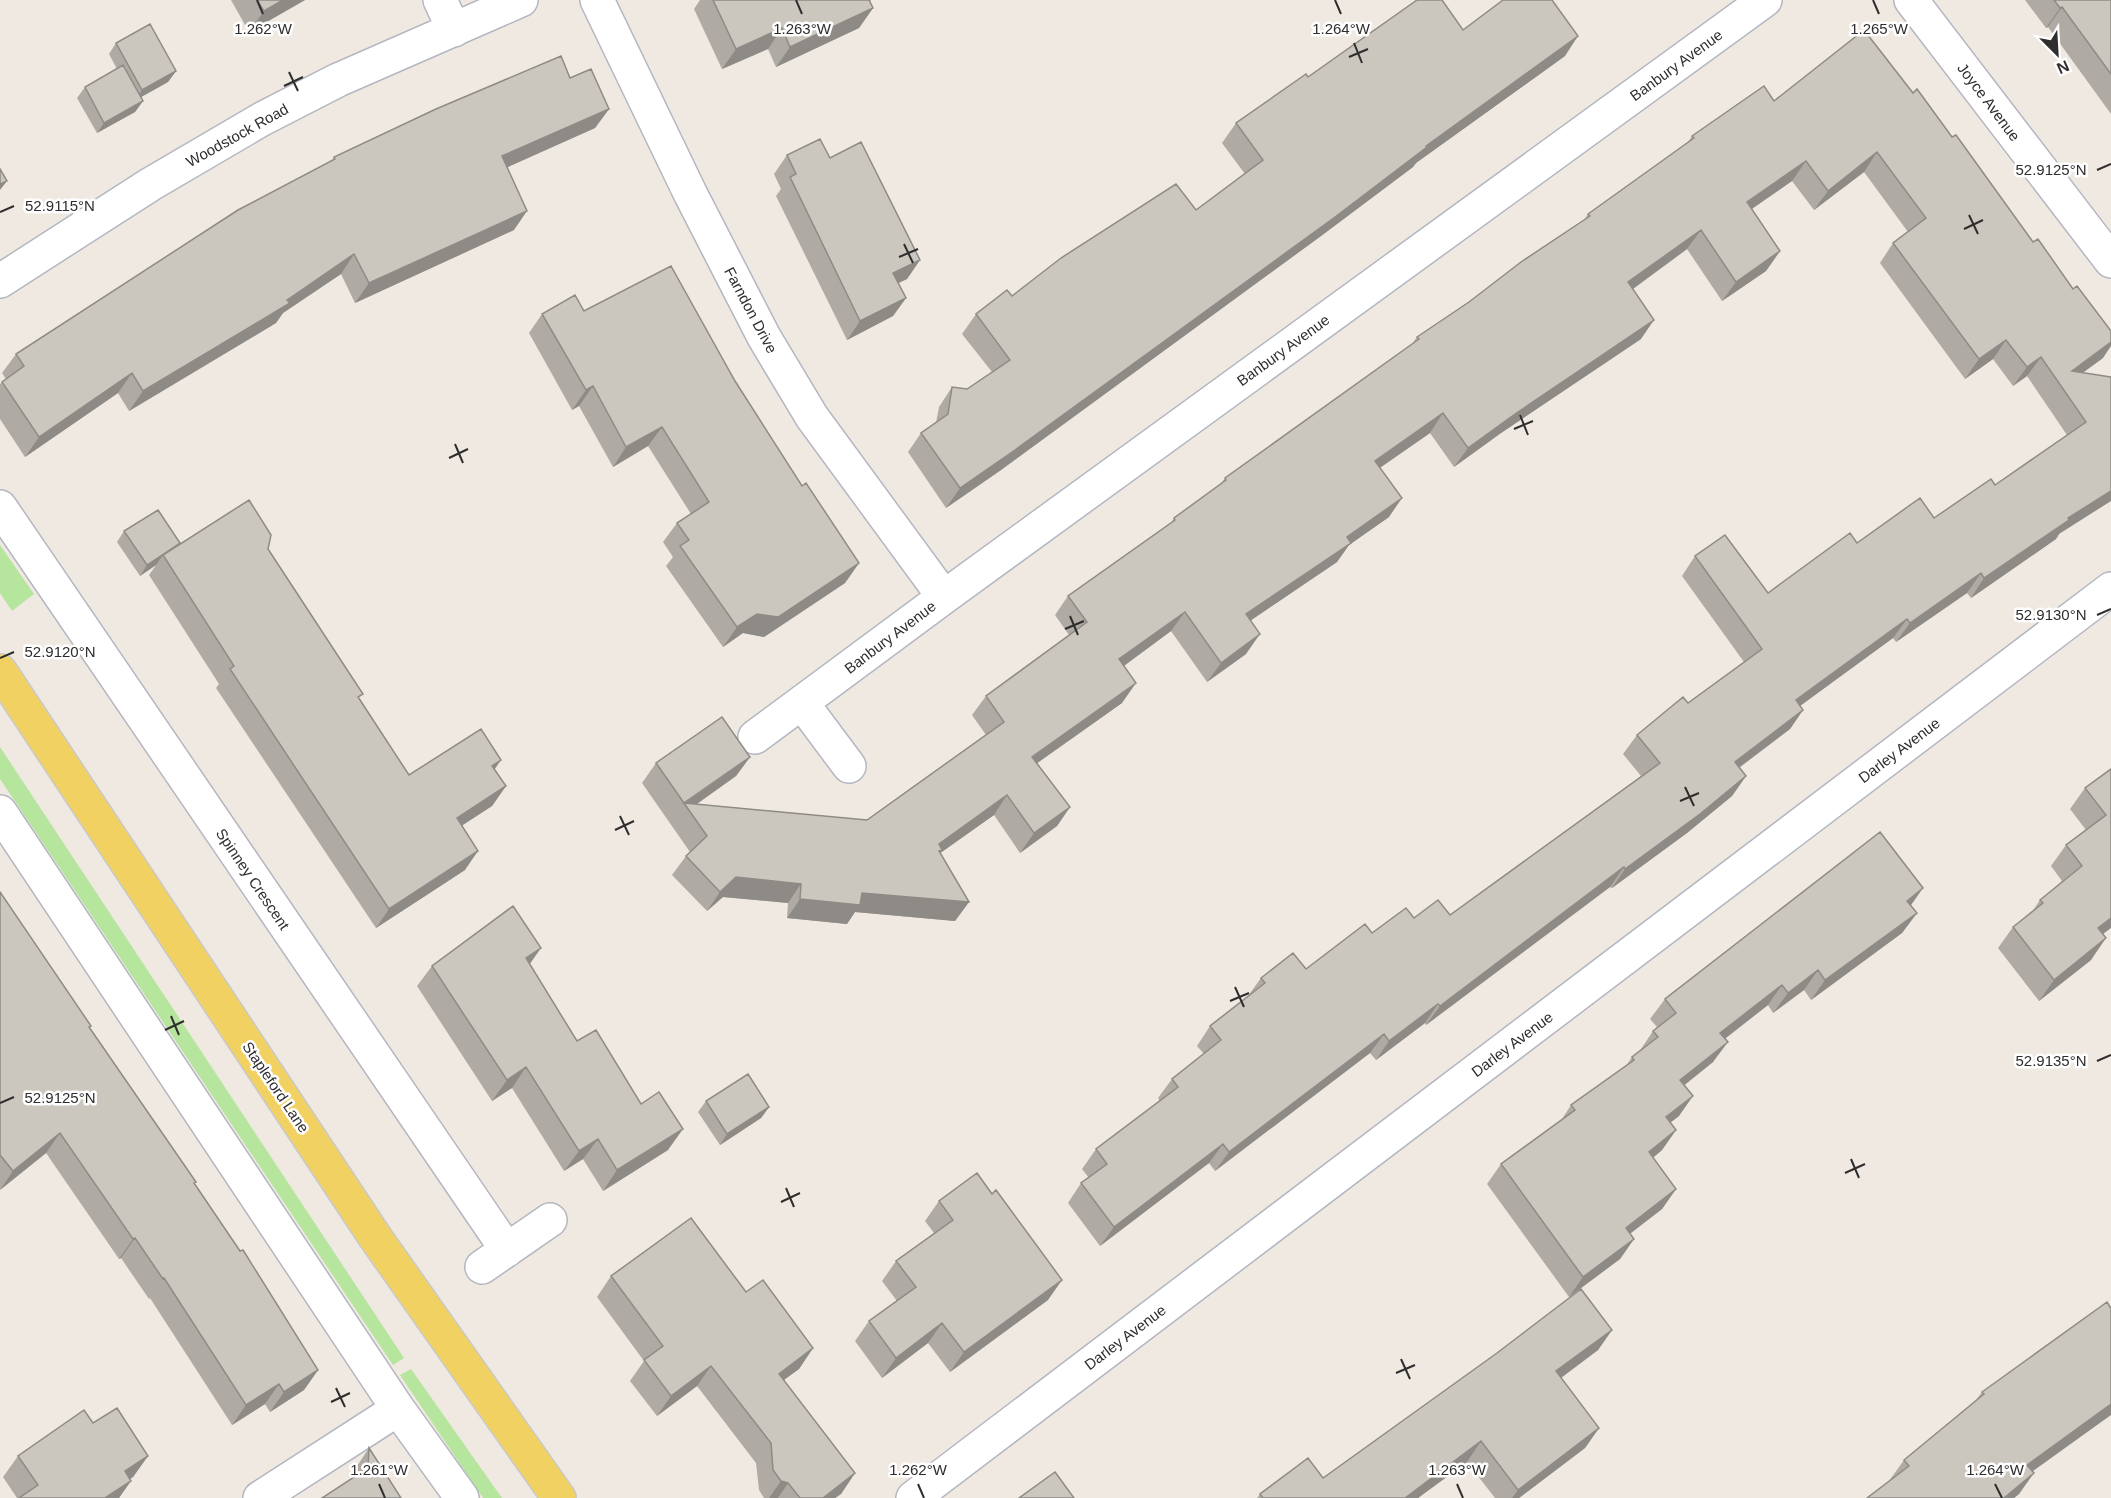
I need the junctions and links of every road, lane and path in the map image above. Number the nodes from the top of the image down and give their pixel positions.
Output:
1 (440, 0) edge
2 (522, 0) edge
3 (597, 0) edge
4 (1765, 0) edge
5 (1911, 0) edge
6 (454, 30) junction
7 (2111, 261) edge
8 (0, 281) edge
9 (0, 507) edge
10 (2111, 590) edge
11 (944, 597) junction
12 (0, 670) edge
13 (802, 703) junction
14 (755, 737) dead end
15 (849, 765) dead end
16 (0, 812) edge
17 (550, 1220) dead end
18 (398, 1408) junction
19 (260, 1498) edge
20 (462, 1498) edge
21 (559, 1498) edge
22 (913, 1498) edge

1 - 6 street
2 - 6 street, Woodstock Road
3 - 11 street, Farndon Drive
4 - 11 street, Banbury Avenue
5 - 7 street, Joyce Avenue
6 - 8 street, Woodstock Road
9 - 17 street, Spinney Crescent
10 - 22 street, Darley Avenue
11 - 13 street, Banbury Avenue
12 - 21 main road, Stapleford Lane
13 - 14 street, Banbury Avenue
13 - 15 street
16 - 18 street
18 - 19 street
18 - 20 street

